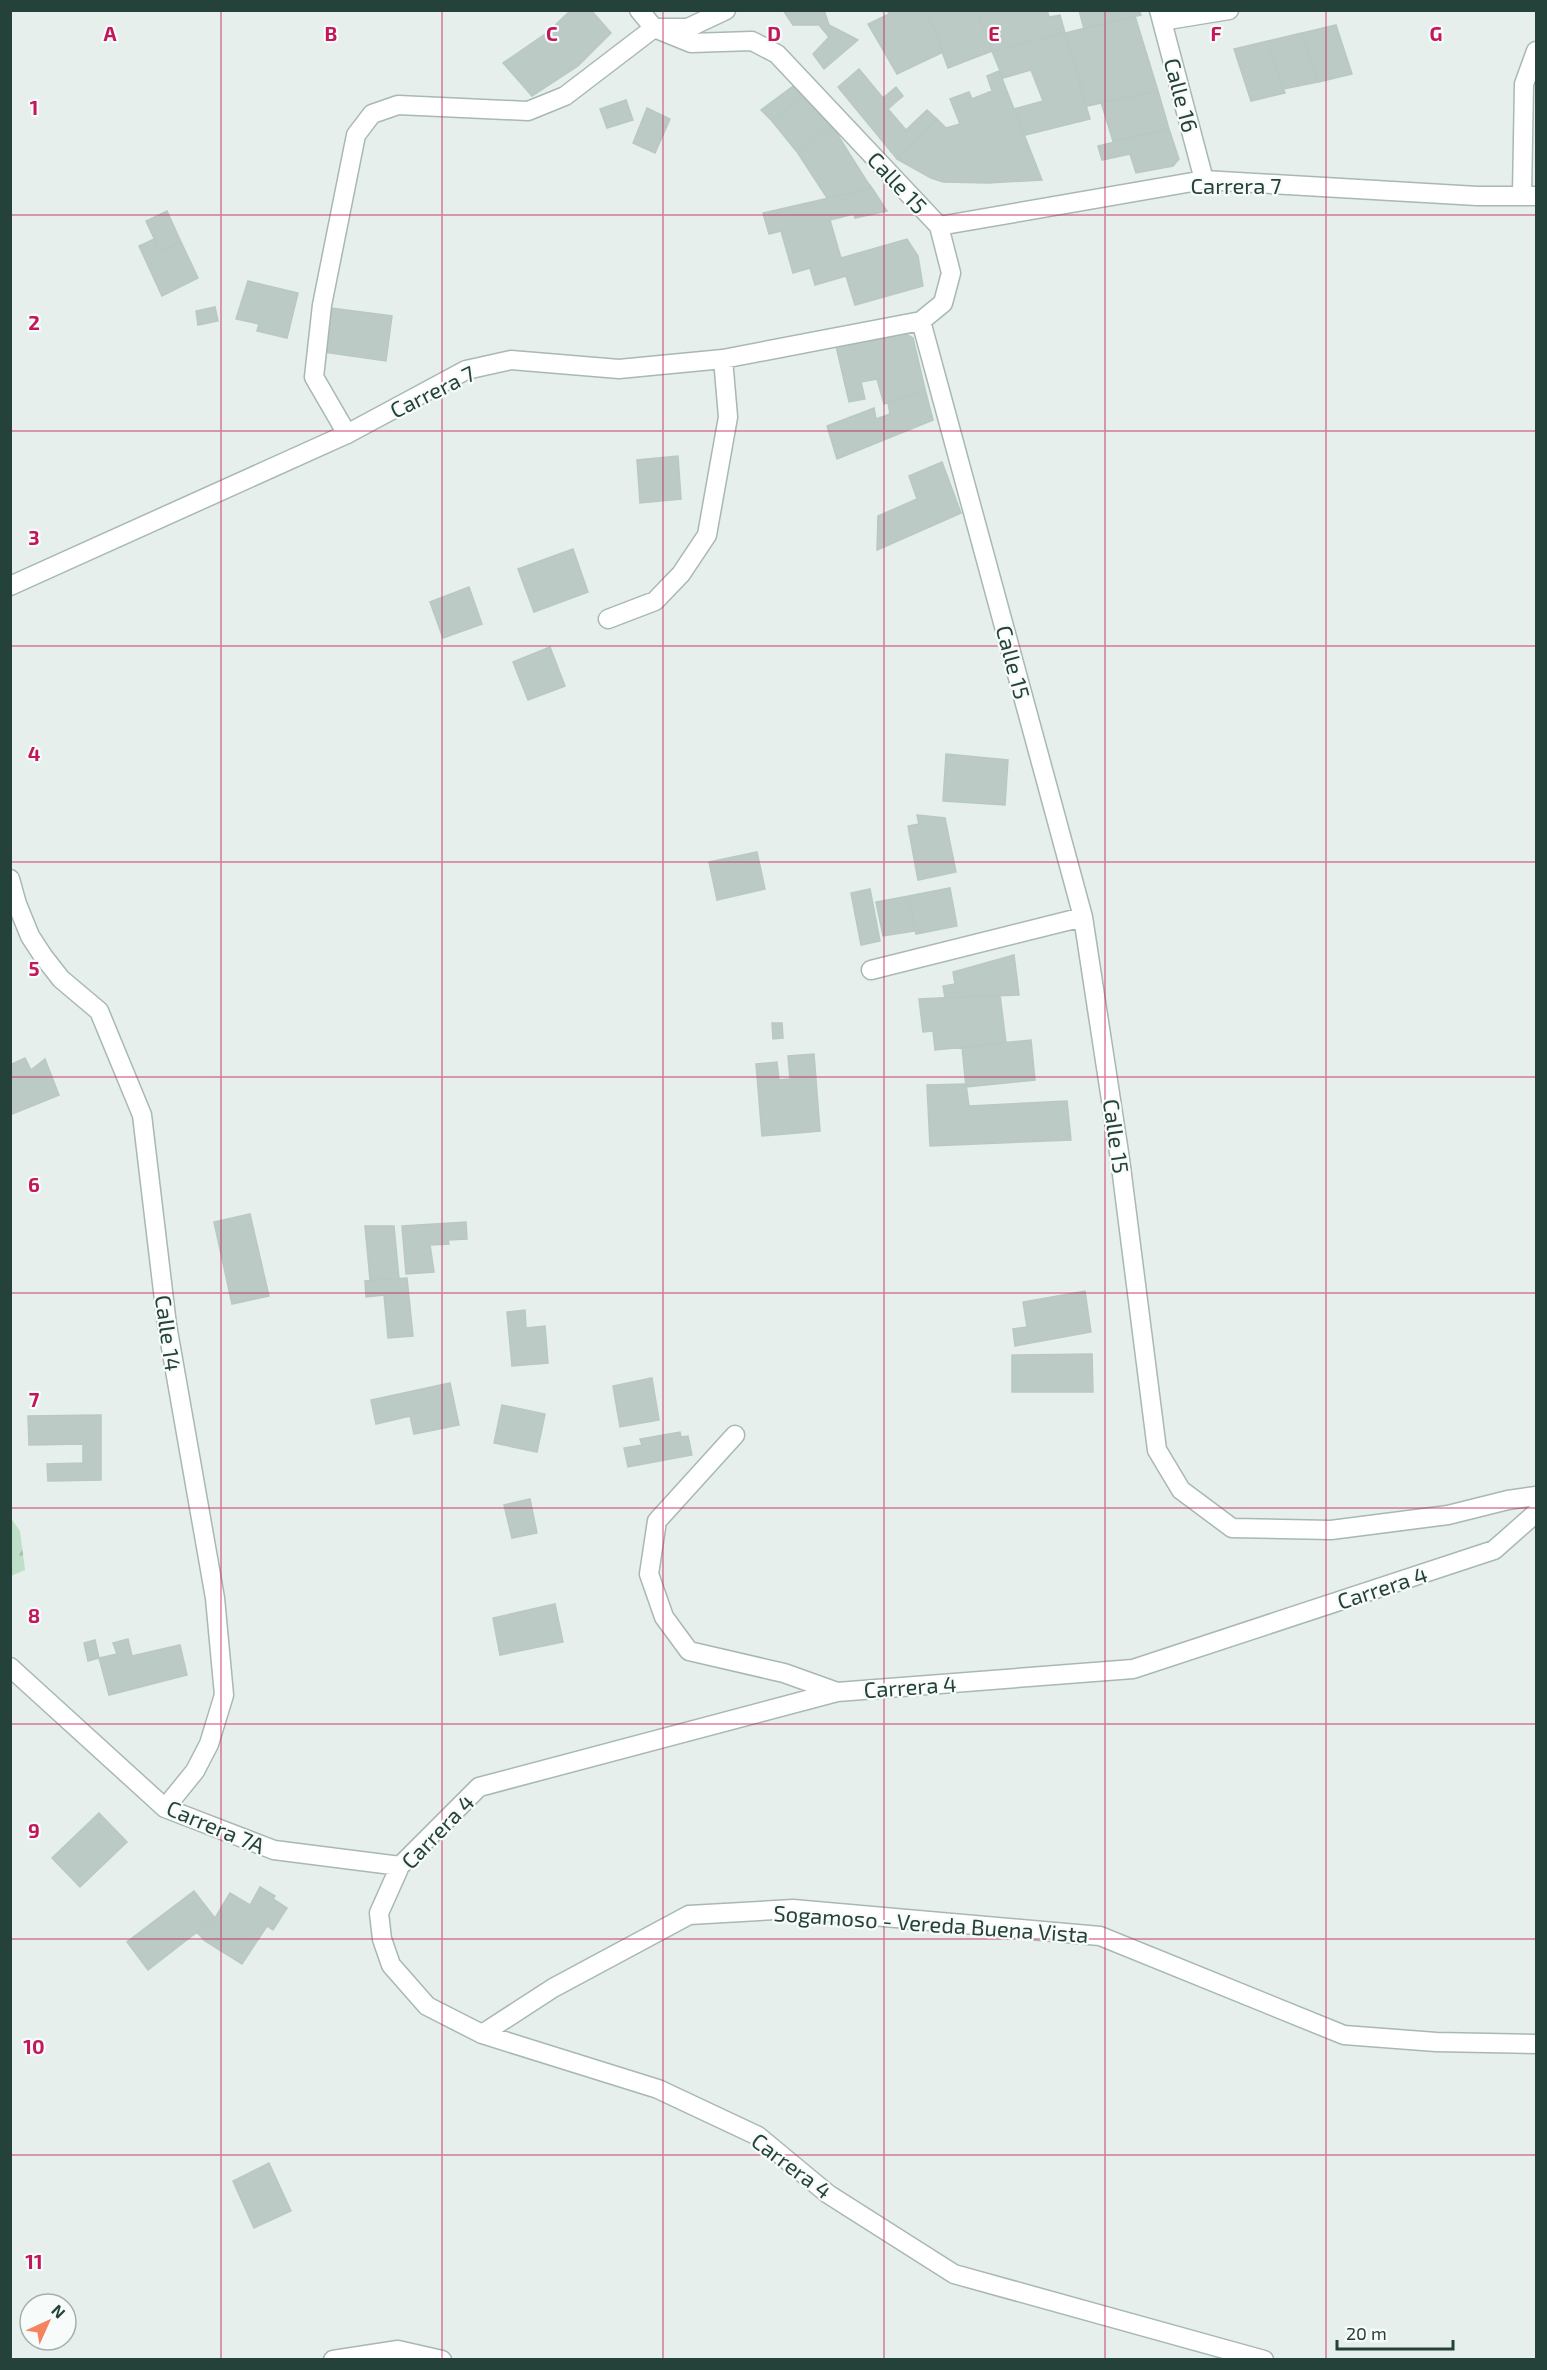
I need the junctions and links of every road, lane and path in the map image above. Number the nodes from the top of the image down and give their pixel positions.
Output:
1 (639, 10) edge
2 (726, 10) edge
3 (1229, 10) edge
4 (1161, 16) edge
5 (654, 28) junction
6 (1536, 51) edge
7 (1204, 180) junction
8 (1529, 195) edge
9 (939, 226) junction
10 (921, 321) junction
11 (723, 359) junction
12 (347, 434) junction
13 (10, 586) edge
14 (608, 620) dead end
15 (10, 879) edge
16 (1083, 917) junction
17 (871, 970) dead end
18 (735, 1435) dead end
19 (1536, 1496) edge
20 (1536, 1513) edge
21 (10, 1667) edge
22 (837, 1692) junction
23 (165, 1808) junction
24 (400, 1866) junction
25 (482, 2034) junction
26 (1536, 2044) edge
27 (333, 2360) edge
28 (442, 2360) edge
29 (1264, 2360) edge

1 - 5 street, Calle 15
2 - 5 street
3 - 4 street
4 - 7 street, Calle 16
5 - 9 street, Calle 15
5 - 12 street
6 - 8 street
7 - 8 street, Carrera 7
7 - 9 street, Carrera 7
9 - 10 street, Calle 15
10 - 11 street, Carrera 7
10 - 16 street, Calle 15
11 - 12 street, Carrera 7
11 - 14 street
12 - 13 street, Carrera 7
15 - 23 street, Calle 14
16 - 17 street
16 - 19 street, Calle 15
18 - 22 street
20 - 22 street, Carrera 4
21 - 23 street, Carrera 7A
22 - 24 street, Carrera 4
23 - 24 street, Carrera 7A
24 - 25 street, Carrera 4
25 - 26 street, Sogamoso - Vereda Buena Vista
25 - 29 street, Carrera 4
27 - 28 street

